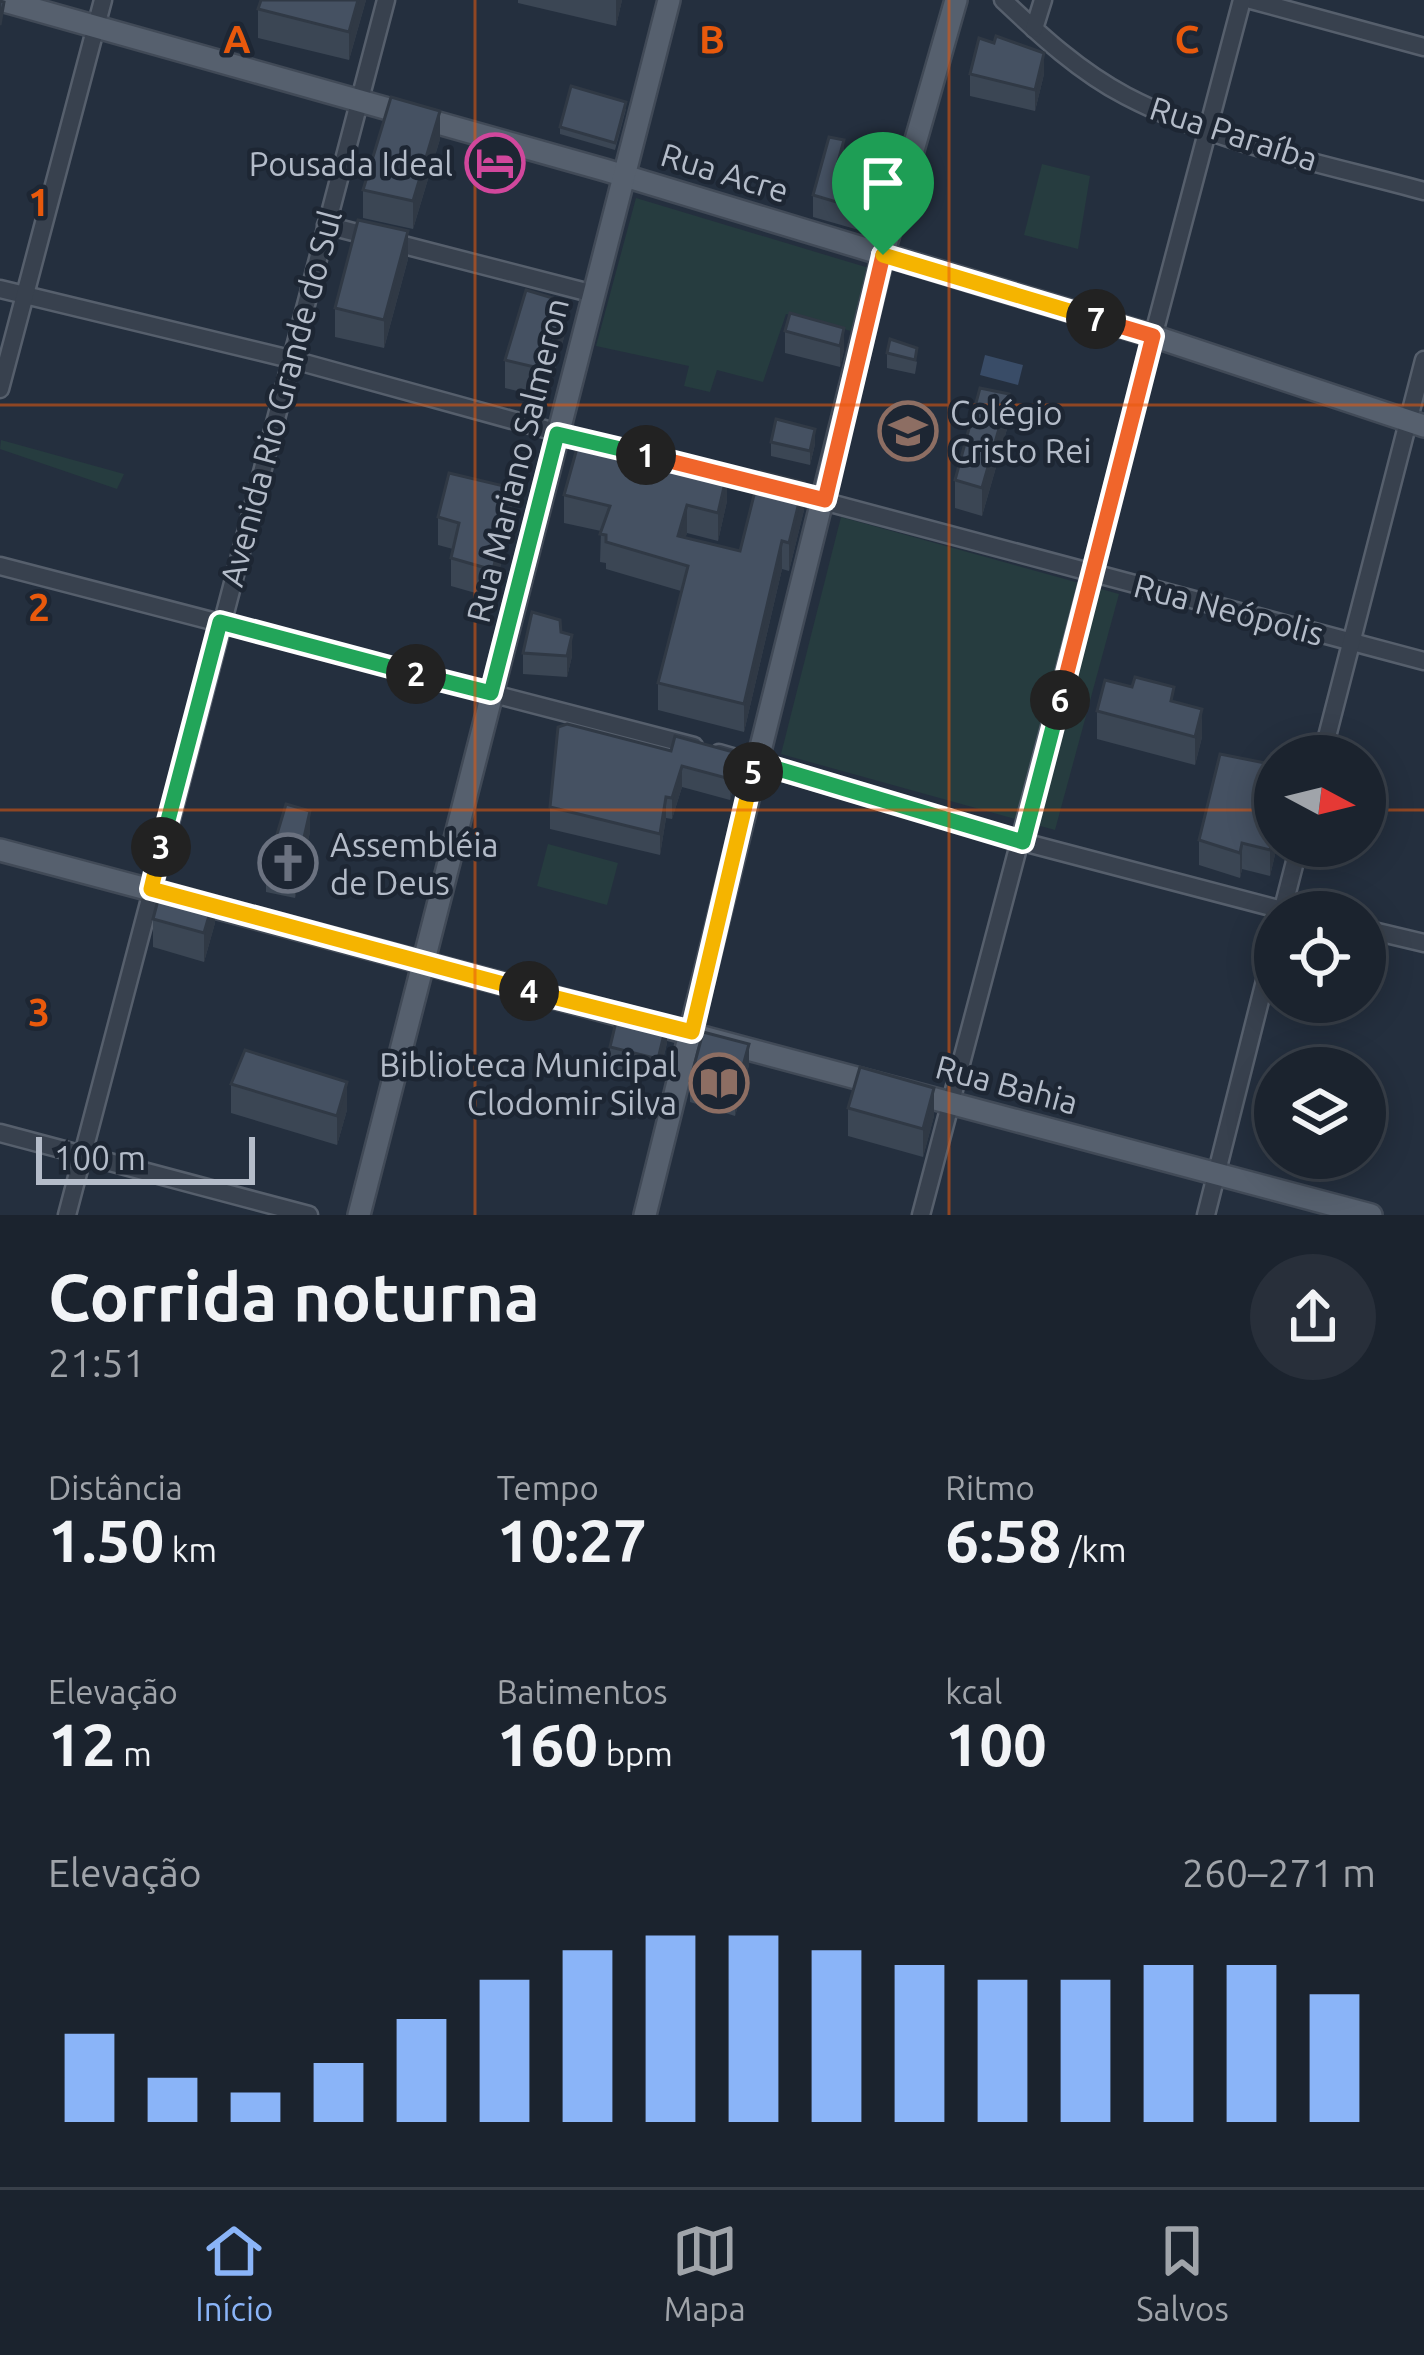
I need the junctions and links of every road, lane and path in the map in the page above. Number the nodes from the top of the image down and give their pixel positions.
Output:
1 (1, 0) edge
2 (103, 0) edge
3 (386, 0) edge
4 (669, 0) edge
5 (956, 0) edge
6 (1004, 0) edge
7 (1043, 0) edge
8 (1246, 0) edge
9 (96, 27) junction
10 (1034, 29) junction
11 (1424, 47) edge
12 (360, 101) junction
13 (1205, 131) junction
14 (623, 175) junction
15 (1424, 191) edge
16 (326, 225) junction
17 (883, 255) junction
18 (0, 289) edge
19 (594, 294) junction
20 (25, 296) junction
21 (1153, 336) junction
22 (290, 359) junction
23 (1424, 360) edge
24 (0, 389) edge
25 (1416, 424) edge
26 (557, 434) junction
27 (621, 449) edge
28 (689, 466) edge
29 (825, 500) junction
30 (0, 566) edge
31 (1093, 572) junction
32 (220, 622) junction
33 (1352, 643) junction
34 (1424, 661) edge
35 (491, 693) junction
36 (1328, 735) edge
37 (755, 762) junction
38 (1023, 842) junction
39 (0, 850) edge
40 (151, 889) junction
41 (1254, 903) edge
42 (1386, 934) edge
43 (1424, 943) edge
44 (422, 964) junction
45 (1254, 1023) edge
46 (692, 1032) junction
47 (952, 1103) junction
48 (0, 1132) edge
49 (84, 1156) junction
50 (1217, 1173) junction
51 (67, 1215) edge
52 (309, 1215) edge
53 (359, 1215) edge
54 (645, 1215) edge
55 (921, 1215) edge
56 (1206, 1215) edge
57 (1371, 1215) edge

1 - 9 main road, Rua Acre
2 - 9 street
3 - 12 street, Avenida Rio Grande do Sul
4 - 14 main road, Rua Mariano Salmeron
5 - 17 main road
6 - 10 street, Rua Paraíba
7 - 10 street
8 - 11 street
8 - 13 street
9 - 12 main road, Rua Acre
9 - 20 street
10 - 13 street, Rua Paraíba
12 - 14 main road, Rua Acre
12 - 16 street, Avenida Rio Grande do Sul
13 - 15 street, Rua Paraíba
13 - 21 street
14 - 17 main road, Rua Acre
14 - 19 main road, Rua Mariano Salmeron
16 - 19 street
16 - 22 street, Avenida Rio Grande do Sul
17 - 21 main road, Rua Acre
17 - 29 main road
18 - 20 street
19 - 26 main road, Rua Mariano Salmeron
20 - 22 street
20 - 24 street
21 - 25 main road, Rua Acre
21 - 31 street
22 - 26 street
22 - 32 street, Avenida Rio Grande do Sul
23 - 25 street
25 - 33 street
26 - 27 street
26 - 35 main road, Rua Mariano Salmeron
28 - 29 street, Rua Neópolis
29 - 31 street, Rua Neópolis
29 - 37 main road
30 - 32 street
31 - 33 street, Rua Neópolis
31 - 38 street
32 - 35 street
32 - 40 street, Avenida Rio Grande do Sul
33 - 34 street, Rua Neópolis
33 - 36 street
35 - 37 street
35 - 44 main road, Rua Mariano Salmeron
37 - 38 street
37 - 46 main road
38 - 41 street
38 - 47 street
39 - 40 main road, Rua Bahia
40 - 44 main road, Rua Bahia
40 - 49 street, Avenida Rio Grande do Sul
42 - 43 street
44 - 46 main road, Rua Bahia
44 - 53 main road, Rua Mariano Salmeron
45 - 50 street
46 - 47 main road, Rua Bahia
46 - 54 main road
47 - 50 main road, Rua Bahia
47 - 55 street
48 - 49 street
49 - 51 street, Avenida Rio Grande do Sul
49 - 52 street
50 - 56 street
50 - 57 main road, Rua Bahia

